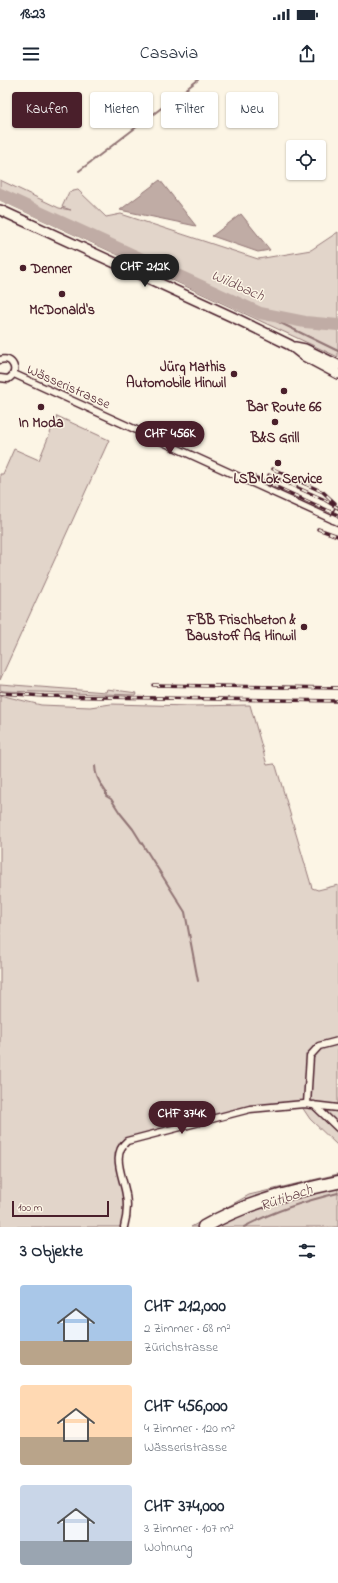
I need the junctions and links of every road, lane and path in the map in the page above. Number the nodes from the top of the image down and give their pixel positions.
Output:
1 (0, 210) edge
2 (290, 345) junction
3 (0, 360) edge
4 (338, 364) edge
5 (14, 374) junction
6 (338, 374) edge
7 (0, 379) edge
8 (338, 510) edge
9 (336, 521) edge
10 (338, 1041) edge
11 (307, 1104) junction
12 (314, 1105) junction
13 (338, 1108) edge
14 (338, 1128) edge
15 (338, 1182) edge
16 (124, 1227) edge
17 (204, 1227) edge

1 - 2 main road
2 - 4 main road
2 - 6 main road
3 - 5 street
5 - 7 street
5 - 9 street, Wässeristrasse
8 - 9 street
10 - 11 street
11 - 12 street
11 - 16 street
12 - 13 street
12 - 14 street
15 - 17 highway

